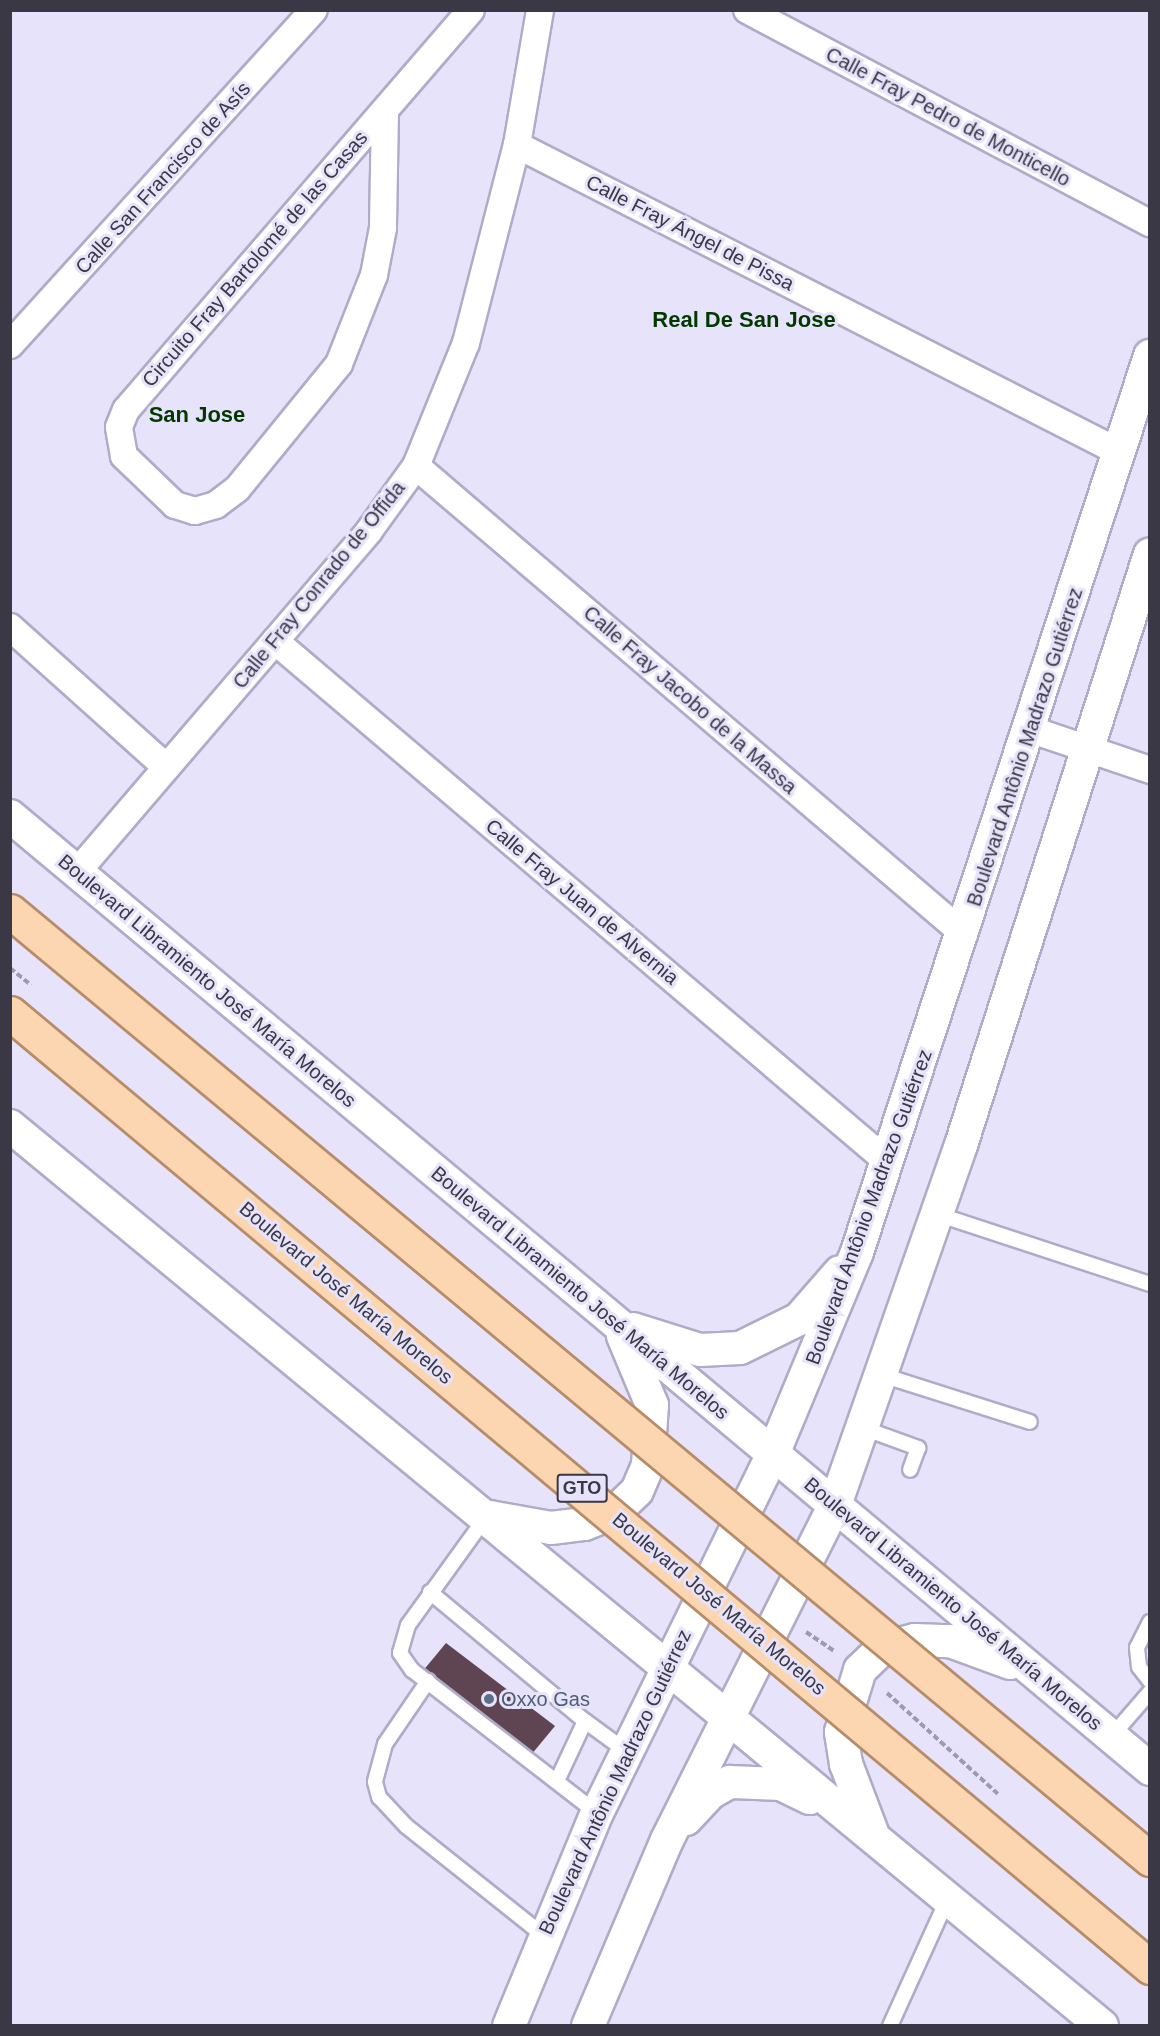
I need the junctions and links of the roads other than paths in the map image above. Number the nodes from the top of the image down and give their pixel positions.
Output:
1 (314, 10) edge
2 (471, 10) edge
3 (540, 10) edge
4 (747, 10) edge
5 (385, 111) junction
6 (517, 145) junction
7 (1149, 224) edge
8 (10, 345) edge
9 (1149, 356) edge
10 (1119, 452) junction
11 (416, 465) junction
12 (1149, 554) edge
13 (10, 627) edge
14 (275, 642) junction
15 (1032, 730) junction
16 (1092, 748) junction
17 (166, 767) junction
18 (1149, 770) edge
19 (10, 816) edge
20 (77, 872) junction
21 (10, 911) edge
22 (964, 934) junction
23 (10, 1013) edge
24 (10, 1126) edge
25 (888, 1162) junction
26 (937, 1214) junction
27 (857, 1252) junction
28 (1149, 1284) edge
29 (616, 1323) junction
30 (882, 1374) junction
31 (1030, 1422) dead end
32 (863, 1428) junction
33 (773, 1454) junction
34 (910, 1470) dead end
35 (836, 1502) junction
36 (487, 1517) junction
37 (430, 1592) junction
38 (1149, 1622) edge
39 (666, 1667) junction
40 (1038, 1675) junction
41 (428, 1681) junction
42 (1149, 1681) edge
43 (1149, 1692) edge
44 (726, 1716) junction
45 (585, 1721) junction
46 (1111, 1737) junction
47 (626, 1751) junction
48 (1149, 1769) edge
49 (556, 1781) junction
50 (597, 1813) junction
51 (875, 1838) junction
52 (667, 1840) junction
53 (1149, 1858) edge
54 (948, 1898) junction
55 (543, 1935) junction
56 (1149, 1967) edge
57 (509, 2025) edge
58 (588, 2025) edge
59 (890, 2025) edge
60 (1102, 2025) edge

1 - 8 street, Calle San Francisco de Asís
2 - 5 street, Circuito Fray Bartolomé de las Casas
3 - 6 street, Calle Fray Conrado de Offida
4 - 7 street, Calle Fray Pedro de Monticello
5 - 5 street, Circuito Fray Bartolomé de las Casas
6 - 10 street, Calle Fray Ángel de Pissa
6 - 11 street, Calle Fray Conrado de Offida
9 - 10 street, Boulevard Antônio Madrazo Gutiérrez
10 - 15 street, Boulevard Antônio Madrazo Gutiérrez
11 - 14 street, Calle Fray Conrado de Offida
11 - 22 street, Calle Fray Jacobo de la Massa
12 - 16 street
13 - 17 street
14 - 17 street, Calle Fray Conrado de Offida
14 - 25 street, Calle Fray Juan de Alvernia
15 - 16 street
15 - 22 street, Boulevard Antônio Madrazo Gutiérrez
16 - 18 street
16 - 26 street
17 - 20 street, Calle Fray Conrado de Offida
19 - 20 street, Boulevard Libramiento José María Morelos
20 - 29 street, Boulevard Libramiento José María Morelos
21 - 53 main road, bridge
22 - 25 street, Boulevard Antônio Madrazo Gutiérrez
23 - 56 main road, Boulevard José María Morelos / GTO, bridge
24 - 36 street
25 - 27 street, Boulevard Antônio Madrazo Gutiérrez
26 - 28 lane
26 - 30 street
27 - 29 street
27 - 33 street, Boulevard Antônio Madrazo Gutiérrez
29 - 33 street, Boulevard Libramiento José María Morelos
29 - 36 street
30 - 31 lane
30 - 32 street
32 - 34 lane
32 - 35 street
33 - 35 street, Boulevard Libramiento José María Morelos
33 - 39 street, Boulevard Antônio Madrazo Gutiérrez
35 - 40 street, Boulevard Libramiento José María Morelos
35 - 44 street
36 - 37 lane
36 - 39 street
37 - 41 lane
37 - 45 lane
38 - 42 lane
39 - 44 street
39 - 47 street, Boulevard Antônio Madrazo Gutiérrez
40 - 46 street, Boulevard Libramiento José María Morelos
40 - 51 street
41 - 49 lane
41 - 55 lane
43 - 46 lane
44 - 51 street
44 - 52 street
45 - 47 lane
45 - 49 lane
46 - 48 street, Boulevard Libramiento José María Morelos
47 - 50 street, Boulevard Antônio Madrazo Gutiérrez
49 - 50 lane
50 - 55 street, Boulevard Antônio Madrazo Gutiérrez
51 - 52 street
51 - 54 street
52 - 58 street
54 - 59 lane
54 - 60 street
55 - 57 street, Boulevard Antônio Madrazo Gutiérrez

